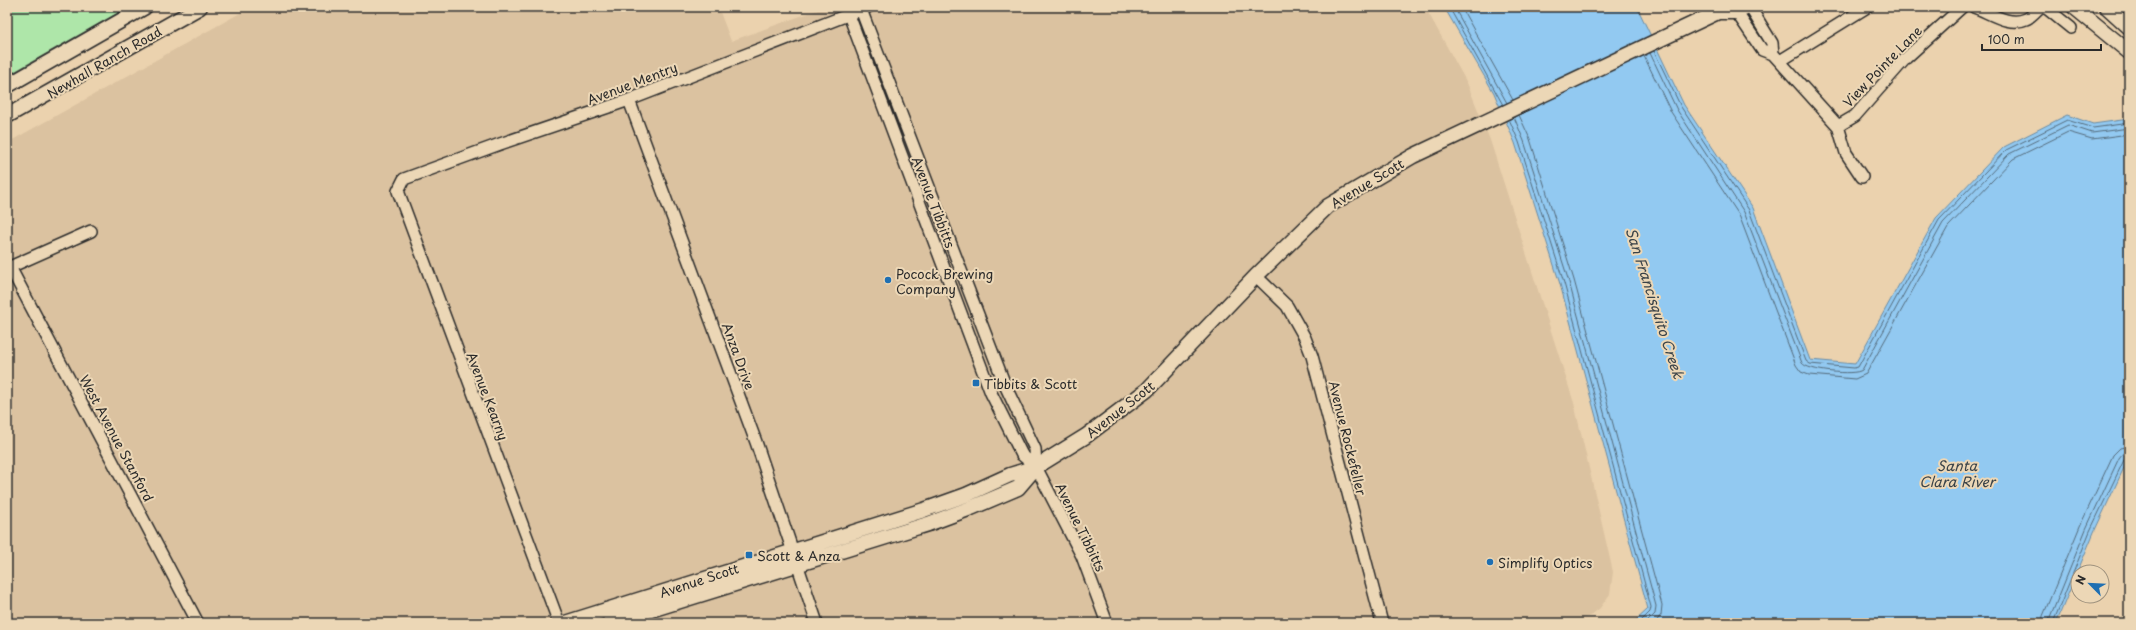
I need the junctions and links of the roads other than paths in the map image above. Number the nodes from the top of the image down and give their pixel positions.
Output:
1 (145, 7) edge
2 (200, 7) edge
3 (1750, 7) edge
4 (1867, 7) edge
5 (1962, 7) edge
6 (1974, 7) edge
7 (2040, 7) edge
8 (2045, 7) edge
9 (2074, 7) edge
10 (2107, 7) edge
11 (863, 8) edge
12 (1738, 9) edge
13 (1720, 10) edge
14 (847, 11) edge
15 (2129, 27) edge
16 (2071, 28) dead end
17 (2129, 52) edge
18 (1776, 58) junction
19 (7, 86) edge
20 (629, 100) junction
21 (7, 116) edge
22 (1838, 126) junction
23 (1862, 177) dead end
24 (404, 179) joint
25 (91, 231) dead end
26 (1256, 276) junction
27 (1036, 466) junction
28 (796, 557) junction
29 (198, 623) edge
30 (559, 623) edge
31 (565, 623) edge
32 (609, 623) edge
33 (817, 623) edge
34 (1107, 623) edge
35 (1382, 623) edge

1 - 19 main road, Newhall Ranch Road
2 - 21 main road, Newhall Ranch Road
3 - 18 street
4 - 18 street
5 - 22 street, View Pointe Lane
6 - 7 street
8 - 16 street
9 - 17 main road
10 - 15 main road
11 - 14 street, Avenue Mentry
11 - 27 street, Avenue Tibbitts
12 - 13 main road, Avenue Scott
12 - 18 street
13 - 26 main road, Avenue Scott
14 - 20 street, Avenue Mentry
14 - 27 street, Avenue Tibbitts
18 - 22 street
20 - 24 street, Avenue Mentry
20 - 28 street, Anza Drive
22 - 23 street
24 - 30 street, Avenue Kearny
25 - 29 street, West Avenue Stanford
26 - 27 main road, Avenue Scott
26 - 35 street, Avenue Rockefeller
27 - 28 main road, Avenue Scott
27 - 34 street, Avenue Tibbitts
28 - 31 main road, Avenue Scott
28 - 32 main road, Avenue Scott
28 - 33 street, Anza Drive

